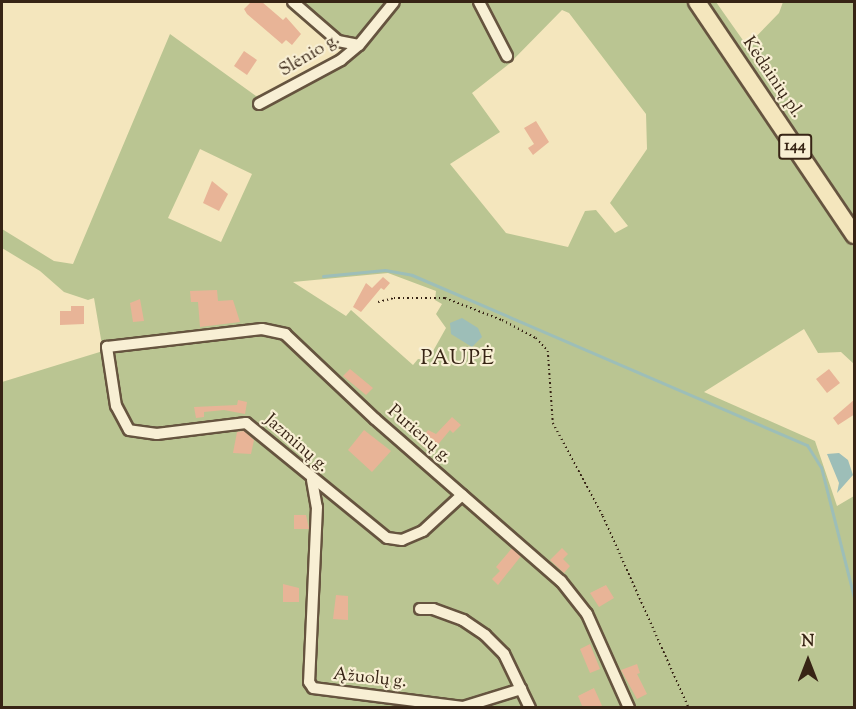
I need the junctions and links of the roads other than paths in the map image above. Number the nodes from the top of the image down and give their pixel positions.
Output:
1 (293, 2) edge
2 (394, 2) edge
3 (479, 2) edge
4 (697, 2) edge
5 (359, 45) junction
6 (507, 56) dead end
7 (259, 104) dead end
8 (855, 235) edge
9 (107, 347) joint
10 (311, 480) junction
11 (462, 495) junction
12 (420, 609) dead end
13 (521, 689) junction
14 (530, 708) edge
15 (629, 708) edge

1 - 5 street
2 - 5 street, Slėnio g.
3 - 6 street
4 - 8 main road, Kėdainių pl. / 144
5 - 7 street, Slėnio g.
9 - 10 street, Jazminų g.
9 - 11 street, Purienų g.
10 - 11 street, Jazminų g.
10 - 13 street, Ąžuolų g.
11 - 15 street, Purienų g.
12 - 13 street
13 - 14 street

